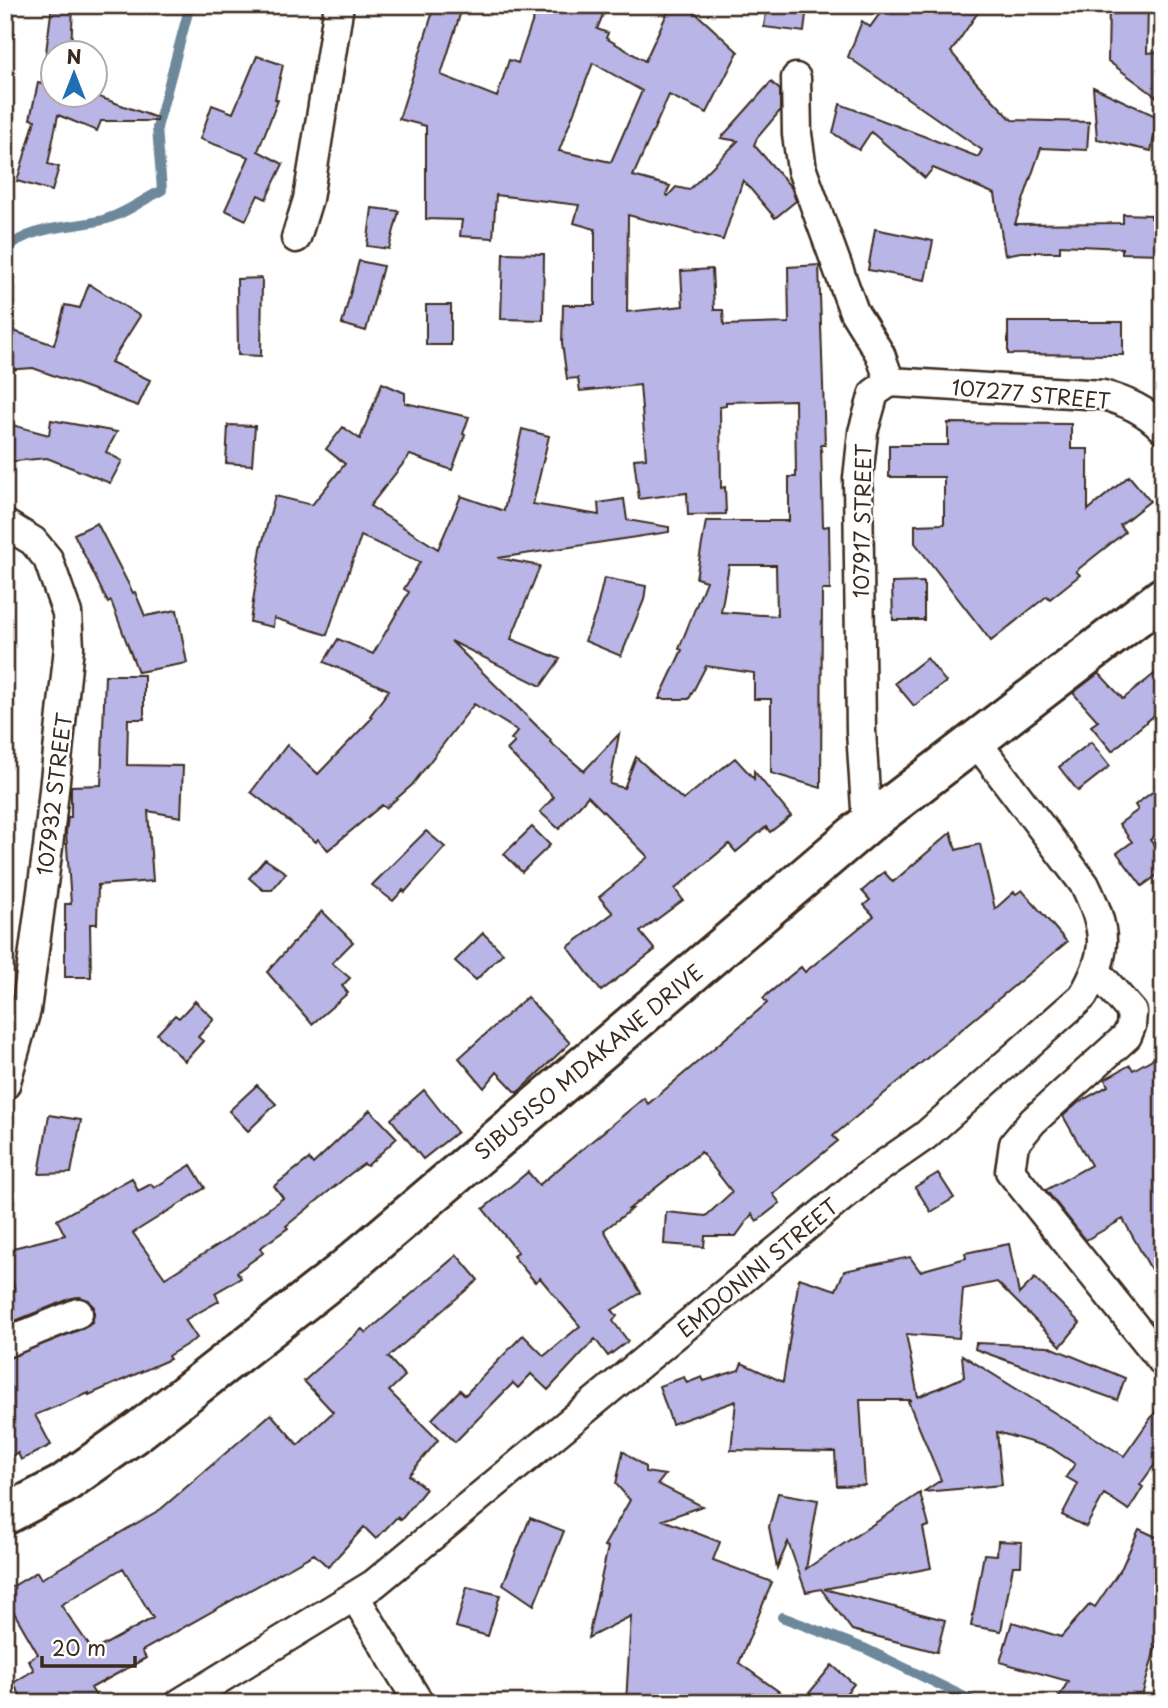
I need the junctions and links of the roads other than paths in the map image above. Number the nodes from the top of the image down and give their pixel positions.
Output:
1 (339, 5) edge
2 (796, 78) dead end
3 (296, 238) dead end
4 (890, 382) junction
5 (1163, 428) edge
6 (5, 524) edge
7 (1163, 597) edge
8 (975, 740) junction
9 (867, 824) junction
10 (1097, 972) junction
11 (5, 1086) edge
12 (78, 1313) dead end
13 (5, 1343) edge
14 (1163, 1362) edge
15 (5, 1514) edge
16 (355, 1597) junction
17 (180, 1703) edge
18 (419, 1703) edge

1 - 3 street
2 - 4 street
4 - 5 street, 107277 STREET
4 - 9 street, 107917 STREET
6 - 11 street, 107932 STREET
7 - 8 street, SIBUSISO MDAKANE DRIVE
8 - 9 street, SIBUSISO MDAKANE DRIVE
8 - 10 street, EMDONINI STREET
9 - 15 street, SIBUSISO MDAKANE DRIVE
10 - 14 street
10 - 16 street, EMDONINI STREET
12 - 13 street
16 - 17 street, EMDONINI STREET
16 - 18 street

